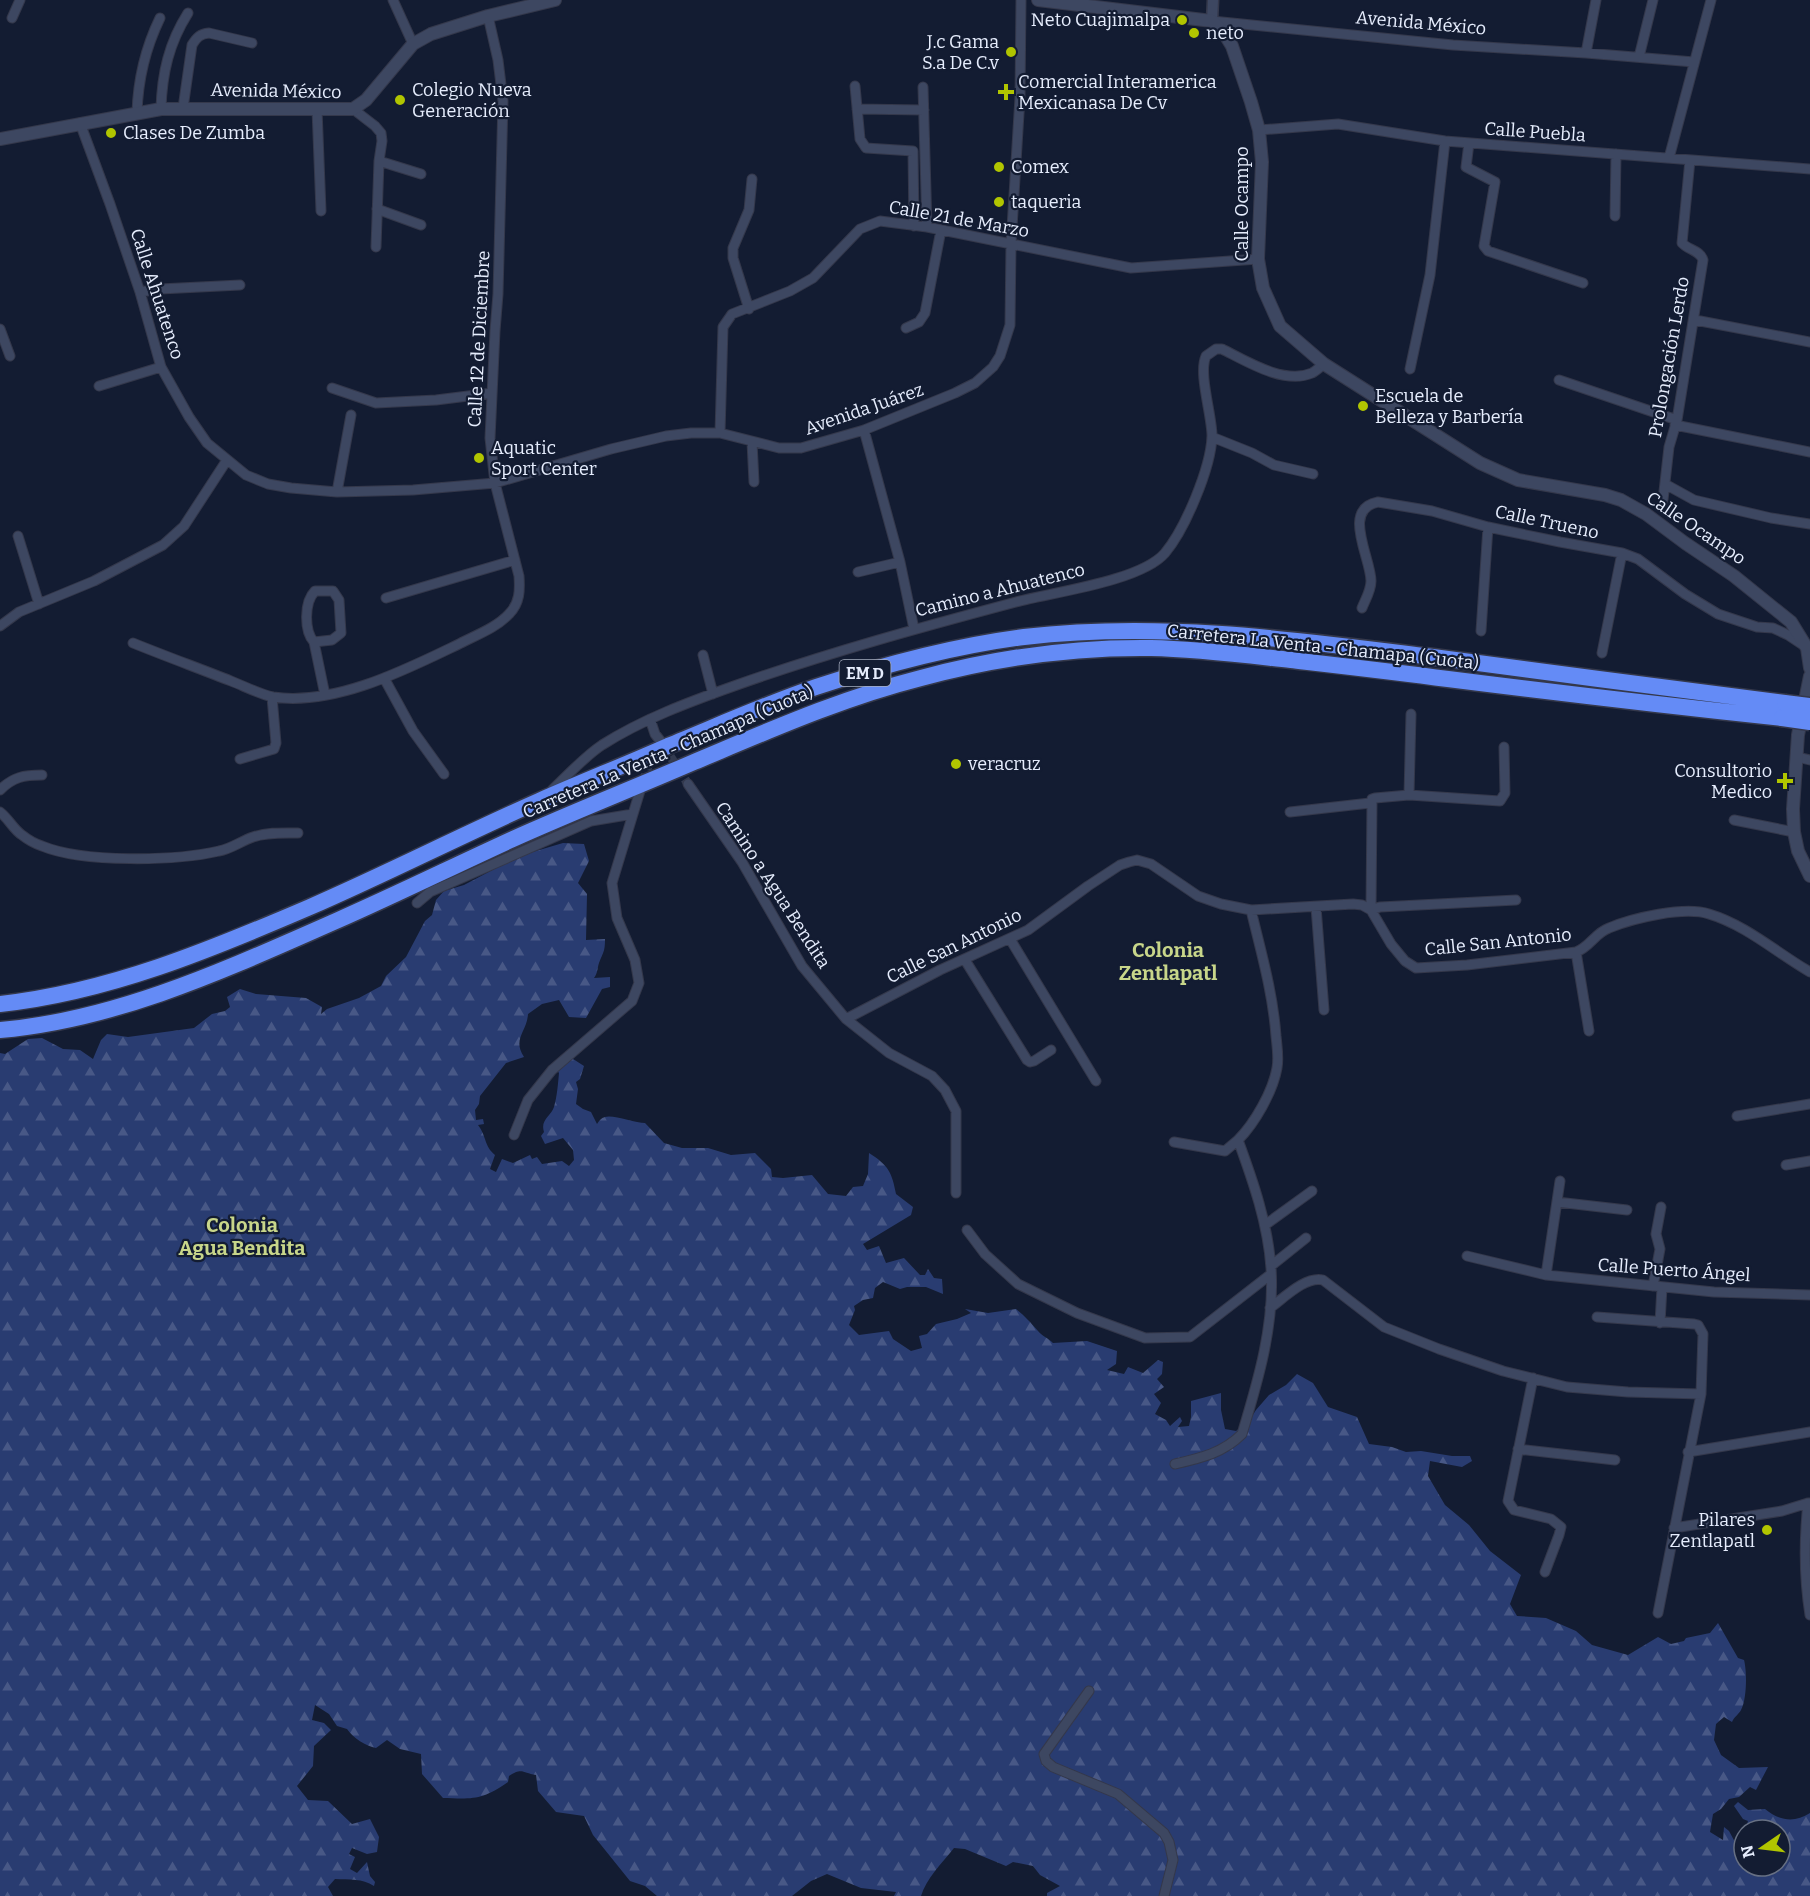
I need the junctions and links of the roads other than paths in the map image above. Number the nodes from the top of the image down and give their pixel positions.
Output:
1 (20, 0) edge
2 (393, 0) edge
3 (555, 0) edge
4 (1022, 0) edge
5 (1038, 0) edge
6 (1213, 0) edge
7 (1596, 0) edge
8 (1653, 0) edge
9 (1711, 0) edge
10 (524, 3) edge
11 (188, 13) dead end
12 (488, 16) junction
13 (12, 18) dead end
14 (160, 18) dead end
15 (1212, 21) junction
16 (252, 44) dead end
17 (413, 44) junction
18 (1586, 53) junction
19 (1639, 57) junction
20 (1694, 62) junction
21 (855, 86) dead end
22 (924, 87) dead end
23 (183, 108) junction
24 (161, 109) junction
25 (317, 109) junction
26 (857, 109) junction
27 (353, 110) junction
28 (924, 110) junction
29 (137, 113) junction
30 (80, 123) junction
31 (1259, 130) junction
32 (0, 139) edge
33 (1446, 141) junction
34 (1469, 143) junction
35 (1616, 154) junction
36 (1668, 158) junction
37 (1690, 160) junction
38 (379, 161) junction
39 (1810, 169) edge
40 (421, 174) dead end
41 (752, 179) dead end
42 (377, 209) junction
43 (321, 211) dead end
44 (1615, 216) dead end
45 (421, 225) dead end
46 (914, 225) junction
47 (927, 227) junction
48 (940, 230) junction
49 (1011, 244) junction
50 (376, 247) dead end
51 (1258, 259) junction
52 (1583, 283) dead end
53 (240, 285) dead end
54 (140, 292) junction
55 (749, 309) junction
56 (1695, 320) junction
57 (906, 328) dead end
58 (0, 329) edge
59 (1810, 342) edge
60 (10, 356) dead end
61 (1324, 364) junction
62 (161, 367) junction
63 (1410, 369) dead end
64 (1559, 380) dead end
65 (99, 386) dead end
66 (332, 388) dead end
67 (492, 393) junction
68 (351, 415) dead end
69 (1676, 422) junction
70 (864, 430) junction
71 (720, 433) junction
72 (1212, 437) junction
73 (752, 442) junction
74 (1810, 452) edge
75 (227, 460) junction
76 (1312, 474) dead end
77 (754, 482) dead end
78 (495, 483) junction
79 (1665, 484) junction
80 (337, 492) junction
81 (1663, 500) dead end
82 (1810, 524) edge
83 (1488, 526) junction
84 (18, 536) dead end
85 (1622, 553) junction
86 (515, 560) junction
87 (900, 562) junction
88 (858, 572) dead end
89 (386, 597) dead end
90 (39, 604) junction
91 (1362, 608) dead end
92 (0, 626) edge
93 (914, 629) junction
94 (1481, 631) dead end
95 (314, 642) junction
96 (133, 643) dead end
97 (1808, 649) edge
98 (1602, 653) dead end
99 (702, 655) dead end
100 (1810, 668) edge
101 (1810, 676) edge
102 (384, 678) junction
103 (713, 694) junction
104 (325, 695) junction
105 (272, 696) junction
106 (1810, 706) edge
107 (1783, 710) junction
108 (1411, 714) dead end
109 (651, 718) junction
110 (1810, 722) edge
111 (655, 735) junction
112 (662, 743) tunnel mouth
113 (1504, 747) dead end
114 (653, 749) tunnel mouth
115 (1797, 757) junction
116 (240, 759) dead end
117 (1810, 760) edge
118 (444, 774) dead end
119 (42, 775) dead end
120 (688, 784) tunnel mouth
121 (0, 790) edge
122 (640, 791) tunnel mouth
123 (1409, 795) junction
124 (541, 800) junction
125 (1370, 803) junction
126 (0, 812) edge
127 (1290, 812) dead end
128 (633, 814) junction
129 (1734, 820) dead end
130 (1794, 832) junction
131 (298, 833) dead end
132 (1810, 876) edge
133 (1516, 900) dead end
134 (417, 903) dead end
135 (1316, 907) junction
136 (1251, 910) junction
137 (1371, 910) junction
138 (1010, 939) junction
139 (1576, 952) junction
140 (965, 960) junction
141 (1810, 972) edge
142 (0, 1004) edge
143 (1324, 1010) dead end
144 (846, 1019) junction
145 (0, 1030) edge
146 (1588, 1031) dead end
147 (1051, 1050) dead end
148 (1096, 1081) dead end
149 (1810, 1104) edge
150 (1737, 1116) dead end
151 (514, 1135) dead end
152 (1239, 1140) junction
153 (1174, 1142) dead end
154 (1810, 1161) edge
155 (1786, 1165) dead end
156 (1560, 1181) dead end
157 (1312, 1191) dead end
158 (956, 1193) dead end
159 (1557, 1202) junction
160 (1661, 1207) dead end
161 (1627, 1210) dead end
162 (1265, 1225) junction
163 (967, 1230) dead end
164 (1306, 1238) dead end
165 (1467, 1257) dead end
166 (1271, 1270) junction
167 (1546, 1275) junction
168 (1658, 1287) junction
169 (1810, 1295) edge
170 (1270, 1308) junction
171 (1597, 1317) dead end
172 (1660, 1323) junction
173 (1533, 1378) junction
174 (1701, 1394) junction
175 (1810, 1432) edge
176 (1518, 1449) junction
177 (1688, 1452) junction
178 (1616, 1460) dead end
179 (1175, 1464) dead end
180 (1809, 1503) edge
181 (1674, 1528) junction
182 (1545, 1572) dead end
183 (1658, 1613) dead end
184 (1810, 1615) edge
185 (1089, 1691) dead end
186 (1164, 1896) edge

1 - 13 street
2 - 17 street
3 - 10 main road, Avenida México
4 - 49 street, Avenida Juárez
5 - 15 main road, Avenida México
6 - 15 street
7 - 18 street
8 - 19 street
9 - 20 street
10 - 12 main road, Avenida México
11 - 24 street
12 - 17 main road, Avenida México
12 - 67 street, Calle 12 de Diciembre
14 - 29 street
15 - 18 street, Avenida México
15 - 31 main road, Calle Ocampo
16 - 23 street
17 - 27 main road, Avenida México
18 - 19 street, Avenida México
19 - 20 street, Avenida México
20 - 36 street
21 - 26 street
22 - 28 street
23 - 24 main road, Avenida México
23 - 25 main road, Avenida México
24 - 29 main road, Avenida México
25 - 27 main road, Avenida México
25 - 43 street
26 - 28 street
26 - 46 street
27 - 38 street
28 - 47 street
29 - 30 main road, Avenida México
30 - 32 main road, Avenida México
30 - 54 street, Calle Ahuatenco
31 - 33 street, Calle Puebla
31 - 51 main road, Calle Ocampo
33 - 34 street, Calle Puebla
33 - 63 street
34 - 35 street, Calle Puebla
34 - 52 street
35 - 36 street, Calle Puebla
35 - 44 street
36 - 37 street, Calle Puebla
37 - 39 street, Calle Puebla
37 - 56 street, Prolongación Lerdo
38 - 40 street
38 - 42 street
41 - 55 street
42 - 45 street
42 - 50 street
46 - 47 street, Calle 21 de Marzo
46 - 55 street, Calle 21 de Marzo
47 - 48 street, Calle 21 de Marzo
48 - 49 street, Calle 21 de Marzo
48 - 57 street
49 - 51 street, Calle 21 de Marzo
49 - 70 street, Avenida Juárez
51 - 61 main road, Calle Ocampo
53 - 54 street
54 - 62 street, Calle Ahuatenco
55 - 71 street, Calle 21 de Marzo
56 - 59 street
56 - 69 street, Prolongación Lerdo
58 - 60 street
61 - 72 street, Camino a Ahuatenco
61 - 97 main road, Calle Ocampo
62 - 65 street
62 - 75 street, Calle Ahuatenco
64 - 69 street
66 - 67 street
67 - 78 street, Calle 12 de Diciembre
68 - 80 street
69 - 74 street
69 - 79 street, Prolongación Lerdo
70 - 73 street, Avenida Juárez
70 - 87 street
71 - 73 street, Avenida Juárez
71 - 78 street, Avenida Juárez
72 - 76 street
72 - 93 street, Camino a Ahuatenco
73 - 77 street
75 - 80 street, Avenida Juárez
75 - 90 street
78 - 80 street, Avenida Juárez
78 - 86 street, Calle 12 de Diciembre
79 - 81 street, Prolongación Lerdo
79 - 82 street
83 - 85 street, Calle Trueno
83 - 91 street, Calle Trueno
83 - 94 street
84 - 90 street
85 - 97 street, Calle Trueno
85 - 98 street
86 - 89 street
86 - 102 street, Calle 12 de Diciembre
87 - 88 street
87 - 93 street
90 - 92 street
93 - 103 street, Camino a Ahuatenco
95 - 95 street
95 - 104 street
96 - 105 street, Calle 12 de Diciembre
97 - 100 main road, Calle Ocampo
99 - 103 street
101 - 115 main road
102 - 104 street, Calle 12 de Diciembre
102 - 118 street
103 - 109 street, Camino a Ahuatenco
104 - 105 street, Calle 12 de Diciembre
105 - 116 street
106 - 107 highway, Carretera La Venta - Chamapa (Cuota) / EM D, bridge
107 - 110 highway, Carretera La Venta - Chamapa (Cuota) / EM D, bridge
107 - 124 highway, Carretera La Venta - Chamapa (Cuota) / EM D
107 - 145 highway, Carretera La Venta - Chamapa (Cuota) / EM D
108 - 123 street
109 - 111 street
109 - 124 street, Camino a Ahuatenco
111 - 112 street
111 - 114 street
113 - 123 street
115 - 117 street
115 - 130 main road
119 - 121 street
120 - 144 street, Camino a Agua Bendita
122 - 128 street
123 - 125 street
124 - 142 highway, Carretera La Venta - Chamapa (Cuota) / EM D
125 - 127 street
125 - 137 street, Calle San Antonio
126 - 131 street
128 - 134 street
128 - 151 street
129 - 130 street
130 - 132 main road
133 - 137 street
135 - 136 street, Calle San Antonio
135 - 137 street, Calle San Antonio
135 - 143 street
136 - 138 street, Calle San Antonio
136 - 152 street
137 - 139 street, Calle San Antonio
138 - 140 street, Calle San Antonio
138 - 148 street
139 - 141 street, Calle San Antonio
139 - 146 street
140 - 144 street, Calle San Antonio
140 - 147 street
144 - 158 street, Camino a Agua Bendita
149 - 150 street
152 - 153 street
152 - 162 street
154 - 155 street
156 - 159 street
157 - 162 street
159 - 161 street
159 - 167 street
160 - 168 street
162 - 166 street
163 - 166 street
164 - 166 street
165 - 167 street, Calle Puerto Ángel
166 - 170 street
167 - 168 street, Calle Puerto Ángel
168 - 169 street, Calle Puerto Ángel
168 - 172 street
170 - 173 street
170 - 179 street
171 - 172 street
172 - 174 street
173 - 174 street
173 - 176 street
174 - 177 street
175 - 177 street
176 - 178 street
176 - 182 street
177 - 181 street
180 - 181 street
180 - 184 street
181 - 183 street
185 - 186 street

